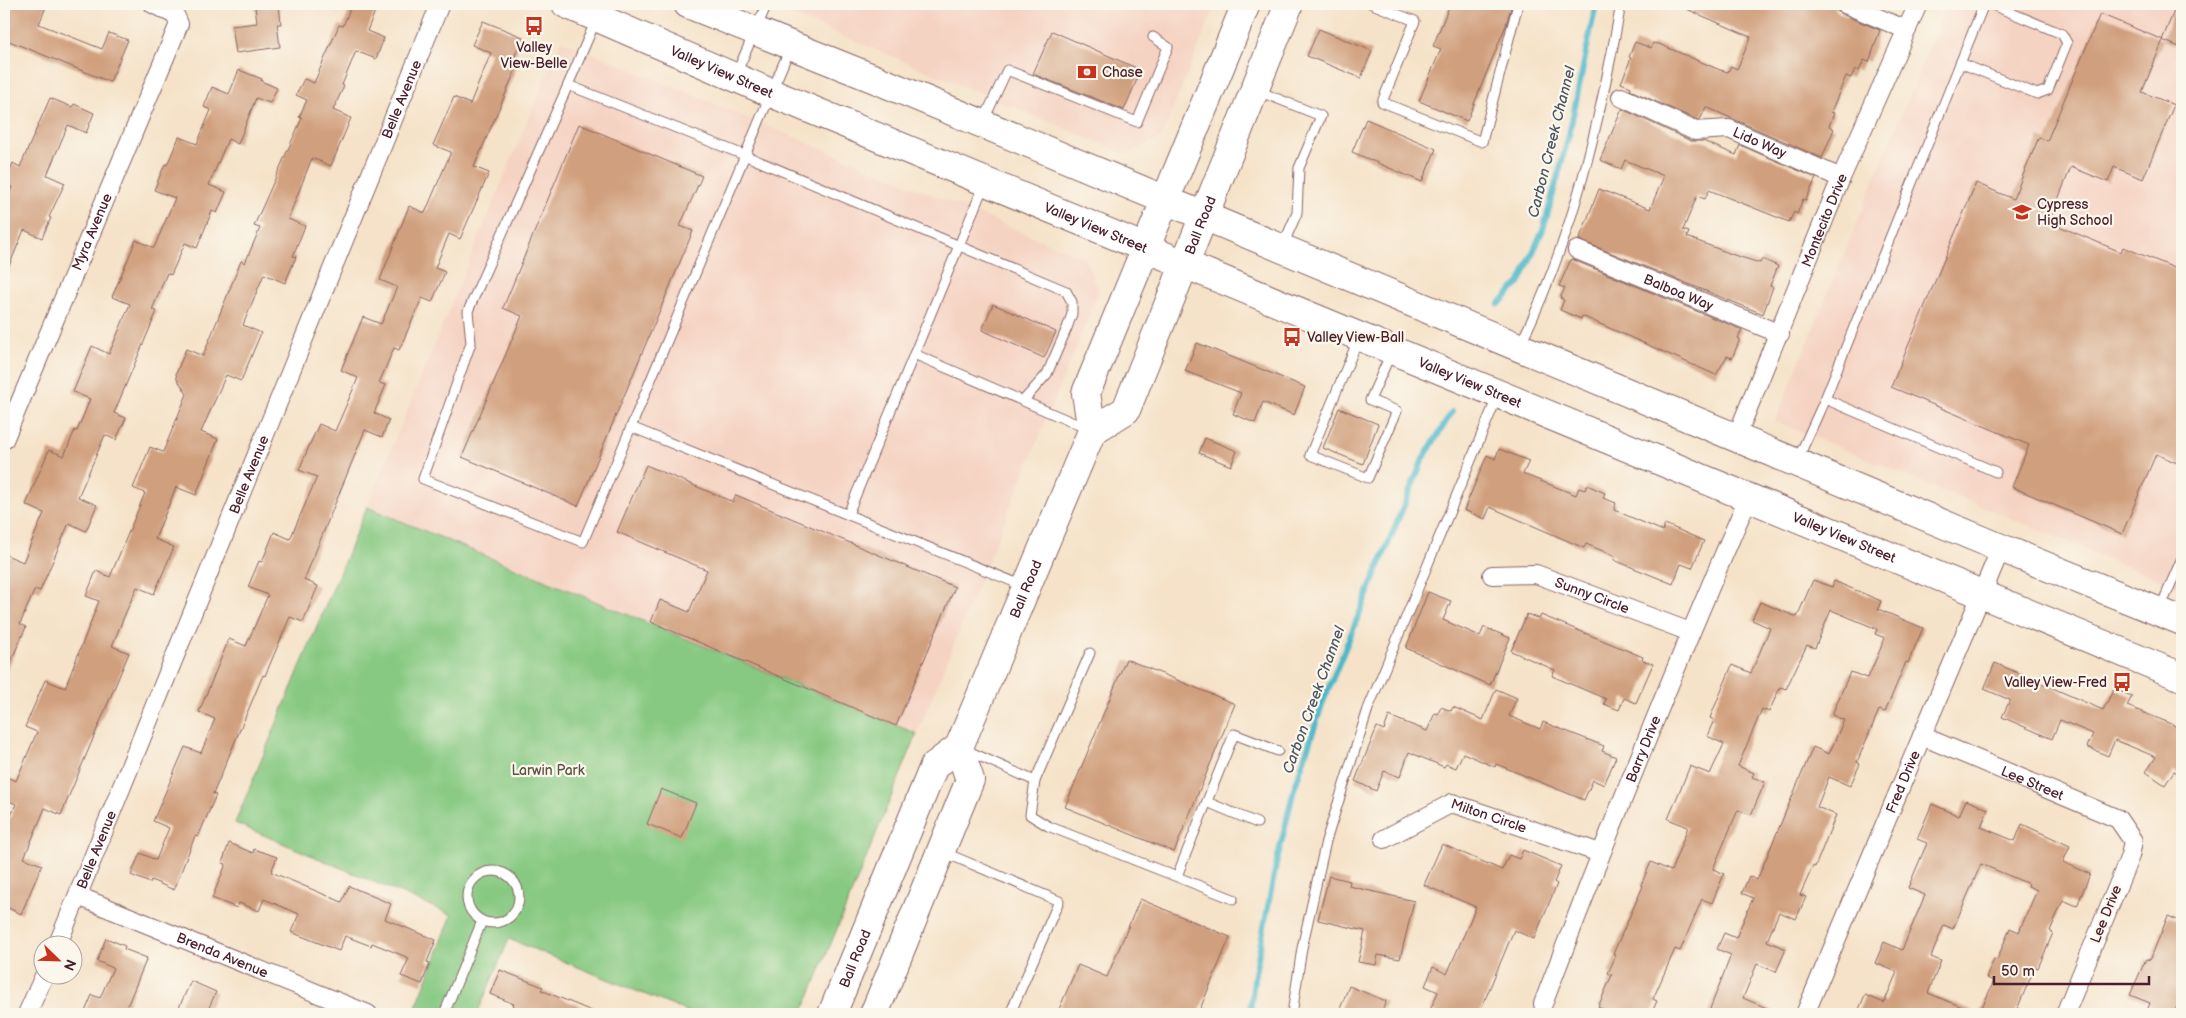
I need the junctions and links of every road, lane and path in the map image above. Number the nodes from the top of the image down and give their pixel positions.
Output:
1 (153, 4) edge
2 (440, 4) edge
3 (566, 4) edge
4 (688, 4) edge
5 (767, 4) edge
6 (1246, 4) edge
7 (1289, 4) edge
8 (1372, 4) edge
9 (1518, 4) edge
10 (1621, 4) edge
11 (1845, 4) edge
12 (1918, 4) edge
13 (1984, 4) edge
14 (1990, 4) edge
15 (598, 18) junction
16 (1907, 30) junction
17 (755, 32) junction
18 (1153, 37) dead end
19 (791, 45) junction
20 (1960, 63) junction
21 (735, 77) junction
22 (568, 85) junction
23 (1255, 90) junction
24 (772, 93) junction
25 (1621, 97) dead end
26 (982, 124) junction
27 (744, 155) junction
28 (1841, 178) junction
29 (986, 181) junction
30 (1165, 200) junction
31 (1204, 216) junction
32 (958, 244) junction
33 (1146, 247) junction
34 (1281, 249) junction
35 (1577, 250) dead end
36 (1186, 263) junction
37 (1780, 334) junction
38 (1360, 335) junction
39 (1518, 348) junction
40 (1392, 349) junction
41 (914, 354) junction
42 (1499, 393) junction
43 (1825, 399) junction
44 (1024, 401) junction
45 (631, 426) junction
46 (1092, 431) junction
47 (1736, 438) junction
48 (4, 440) edge
49 (1796, 463) junction
50 (1996, 472) dead end
51 (1749, 496) junction
52 (848, 514) junction
53 (2001, 548) junction
54 (2182, 558) edge
55 (1492, 575) dead end
56 (1027, 587) junction
57 (1983, 593) junction
58 (2171, 617) edge
59 (1690, 632) junction
60 (1090, 653) dead end
61 (2182, 677) edge
62 (1922, 736) junction
63 (958, 747) junction
64 (1278, 751) dead end
65 (1035, 781) junction
66 (1207, 802) junction
67 (1257, 823) dead end
68 (1384, 839) dead end
69 (2133, 840) joint
70 (940, 851) junction
71 (1600, 853) junction
72 (1177, 876) junction
73 (78, 896) junction
74 (1233, 899) dead end
75 (482, 921) junction
76 (61, 936) edge
77 (40, 986) edge
78 (1543, 1004) dead end
79 (27, 1014) edge
80 (368, 1014) edge
81 (444, 1014) edge
82 (832, 1014) edge
83 (874, 1014) edge
84 (1010, 1014) edge
85 (1292, 1014) edge
86 (1805, 1014) edge
87 (2065, 1014) edge

1 - 48 street, Myra Avenue
2 - 73 street, Belle Avenue
3 - 15 main road, Valley View Street
4 - 17 main road
5 - 17 lane
6 - 30 main road
7 - 23 main road, Ball Road
8 - 9 lane
10 - 39 lane
11 - 16 street
12 - 16 street, Montecito Drive
13 - 20 lane
14 - 20 lane
15 - 21 main road, Valley View Street
15 - 22 lane
16 - 28 street, Montecito Drive
17 - 19 main road
17 - 21 lane
18 - 26 lane
19 - 24 lane
19 - 26 main road
20 - 43 lane
21 - 24 main road, Valley View Street
22 - 27 lane
22 - 45 lane
23 - 31 main road, Ball Road
23 - 34 lane
24 - 27 lane
24 - 29 main road, Valley View Street
25 - 28 street, Lido Way
26 - 30 main road
27 - 32 lane
27 - 45 lane
28 - 37 street, Montecito Drive
29 - 32 lane
29 - 33 main road, Valley View Street
30 - 31 main road
30 - 33 main road
31 - 34 main road
31 - 36 main road, Ball Road
32 - 41 lane
32 - 44 lane
33 - 36 main road, Valley View Street
33 - 46 main road
34 - 39 main road
35 - 37 street, Balboa Way
36 - 38 main road, Valley View Street
36 - 46 main road, Ball Road
37 - 47 street, Montecito Drive
38 - 40 main road, Valley View Street
38 - 40 lane
39 - 47 main road
40 - 42 main road, Valley View Street
41 - 44 lane
41 - 52 lane
42 - 51 main road, Valley View Street
42 - 85 lane
43 - 49 lane
43 - 50 lane
44 - 46 lane
45 - 52 lane
46 - 56 main road, Ball Road
47 - 49 main road
49 - 53 main road
51 - 57 main road, Valley View Street
51 - 59 street, Barry Drive
52 - 56 lane
53 - 57 street, Fred Drive
53 - 58 main road
54 - 58 lane
55 - 59 street, Sunny Circle
56 - 63 main road, Ball Road
57 - 61 main road, Valley View Street
57 - 62 street, Fred Drive
59 - 71 street, Barry Drive
60 - 65 lane
62 - 69 street, Lee Street
62 - 86 street, Fred Drive
63 - 65 lane
63 - 70 main road
63 - 82 main road, Ball Road
64 - 66 lane
65 - 72 lane
66 - 67 lane
66 - 72 lane
68 - 71 street, Milton Circle
69 - 87 street, Lee Drive
70 - 83 main road
70 - 84 lane
71 - 78 street, Barry Drive
72 - 74 lane
73 - 76 street, Belle Avenue
73 - 80 street, Brenda Avenue
75 - 75 lane
75 - 81 lane
77 - 79 street

